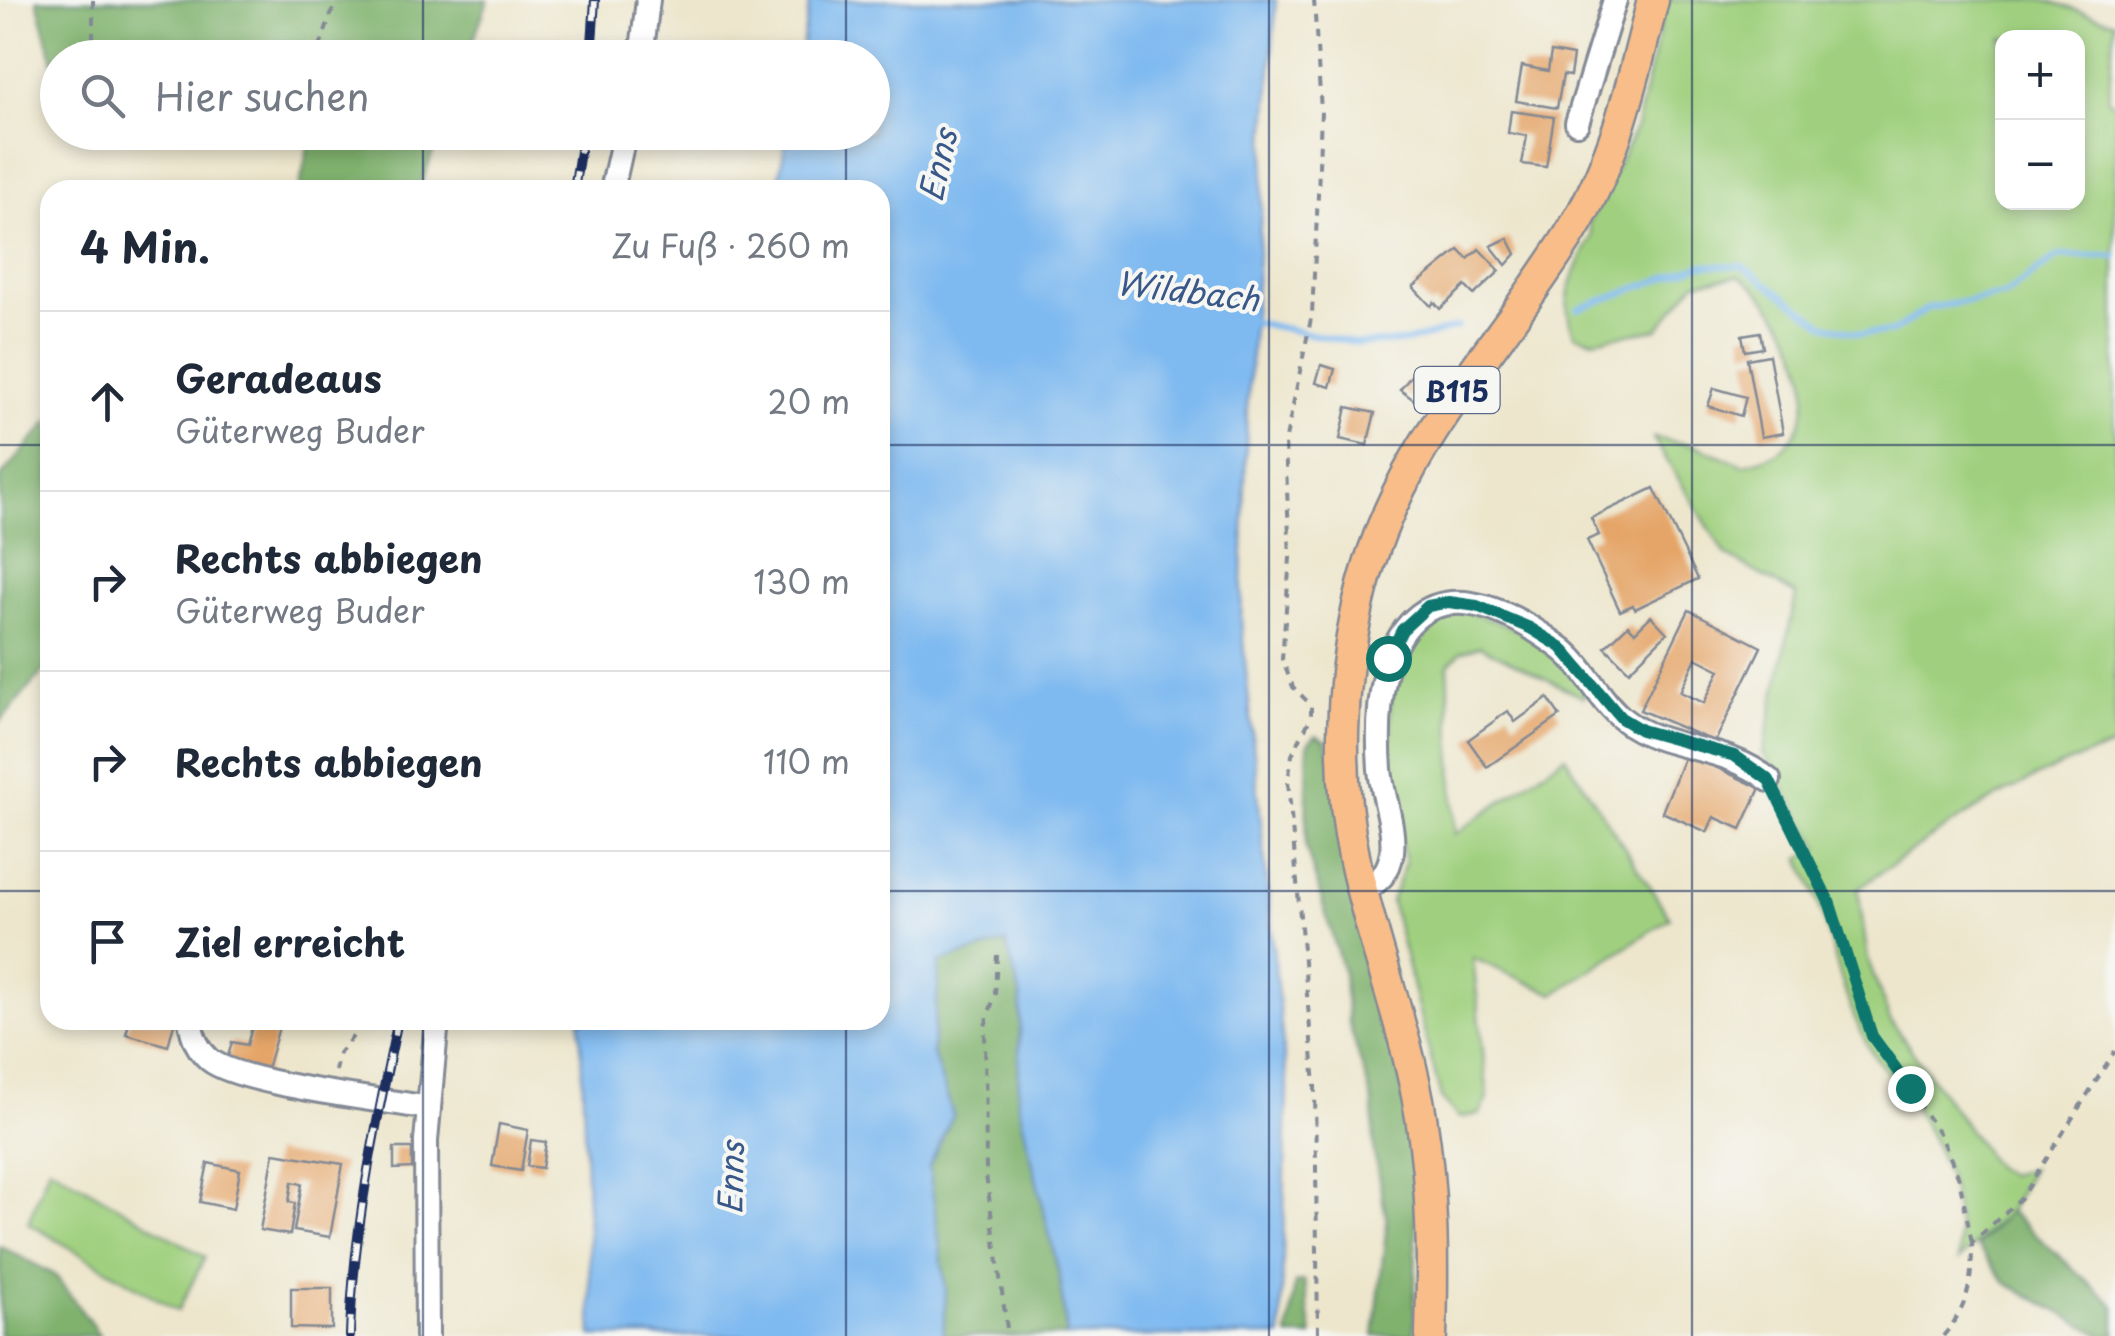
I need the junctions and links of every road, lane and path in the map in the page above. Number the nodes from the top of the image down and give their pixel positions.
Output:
1 (93, 0) edge
2 (336, 0) edge
3 (648, 0) edge
4 (1314, 0) edge
5 (1615, 0) edge
6 (1653, 0) edge
7 (93, 40) edge
8 (323, 40) edge
9 (643, 40) edge
10 (1577, 123) dead end
11 (621, 150) edge
12 (614, 180) edge
13 (1769, 780) joint
14 (1362, 892) junction
15 (997, 955) dead end
16 (193, 1030) edge
17 (359, 1030) edge
18 (436, 1030) edge
19 (2115, 1051) edge
20 (331, 1090) junction
21 (429, 1108) junction
22 (1972, 1244) junction
23 (427, 1336) edge
24 (1008, 1336) edge
25 (1318, 1336) edge
26 (1432, 1336) edge
27 (1943, 1336) edge

1 - 7 path
2 - 8 path
3 - 9 street
4 - 25 path
5 - 10 street
6 - 14 main road, B115
11 - 12 street
13 - 14 street
13 - 22 path
14 - 26 main road, B115
15 - 24 path
16 - 20 street
17 - 20 path
18 - 21 street
19 - 22 path
20 - 21 street
21 - 23 street
22 - 27 path

